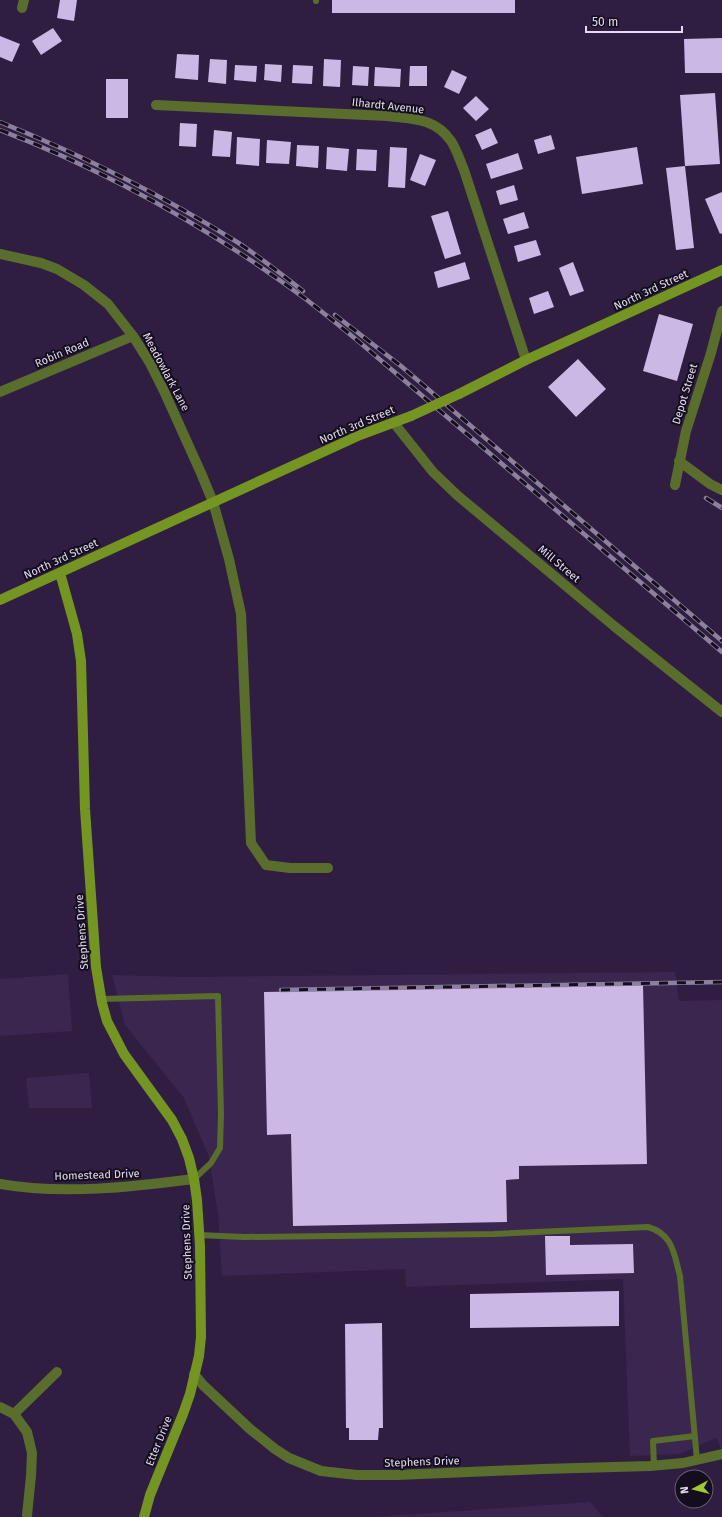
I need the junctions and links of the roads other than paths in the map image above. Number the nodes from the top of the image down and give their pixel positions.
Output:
1 (156, 105) dead end
2 (0, 254) edge
3 (722, 270) edge
4 (722, 311) edge
5 (133, 336) junction
6 (526, 360) junction
7 (0, 392) edge
8 (394, 423) junction
9 (680, 462) junction
10 (676, 485) dead end
11 (722, 490) edge
12 (213, 502) junction
13 (60, 573) junction
14 (0, 600) edge
15 (722, 712) edge
16 (328, 868) dead end
17 (101, 999) junction
18 (194, 1179) junction
19 (0, 1184) edge
20 (199, 1235) junction
21 (57, 1372) dead end
22 (194, 1374) junction
23 (0, 1407) edge
24 (14, 1414) junction
25 (695, 1436) junction
26 (722, 1454) edge
27 (697, 1460) junction
28 (654, 1466) junction
29 (27, 1514) dead end
30 (144, 1517) edge

1 - 6 street, Ilhardt Avenue
2 - 5 street, Meadowlark Lane
3 - 6 street, North 3rd Street
4 - 9 street, Depot Street
5 - 7 street, Robin Road
5 - 12 street, Meadowlark Lane
6 - 8 street, North 3rd Street, bridge
8 - 12 street, North 3rd Street
8 - 15 street, Mill Street
9 - 10 street, Depot Street
9 - 11 street
12 - 13 street, North 3rd Street
12 - 16 street, Meadowlark Lane
13 - 14 street, North 3rd Street
13 - 17 street, Stephens Drive
17 - 18 street, Stephens Drive
17 - 18 lane
18 - 19 street, Homestead Drive
18 - 20 street, Stephens Drive
20 - 22 street, Stephens Drive
20 - 25 lane
21 - 24 street
22 - 28 street, Stephens Drive
22 - 30 street, Etter Drive
23 - 24 street
24 - 29 street
25 - 27 lane
25 - 28 lane
26 - 27 street, Stephens Drive
27 - 28 street, Stephens Drive

